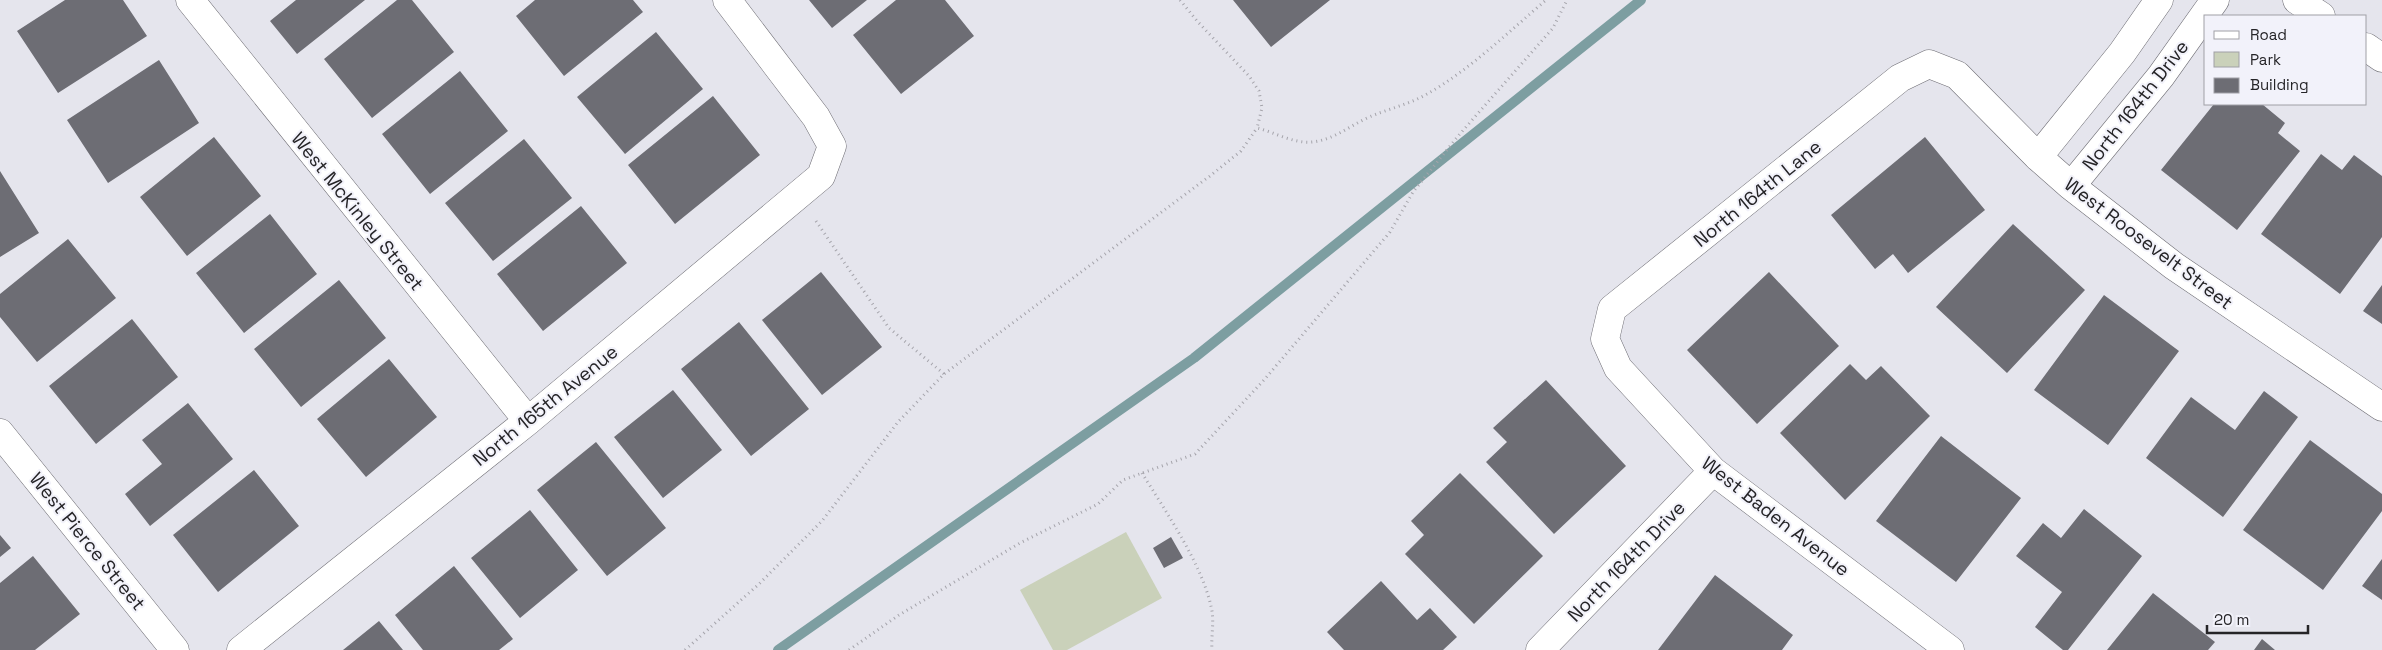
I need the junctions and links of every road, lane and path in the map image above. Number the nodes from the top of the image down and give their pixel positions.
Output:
1 (190, 0) edge
2 (727, 0) edge
3 (1180, 0) edge
4 (1546, 0) edge
5 (1567, 0) edge
6 (2160, 0) edge
7 (2215, 0) edge
8 (2297, 0) edge
9 (2204, 15) edge
10 (2204, 15) edge
11 (2320, 15) edge
12 (2367, 47) edge
13 (2382, 58) edge
14 (1929, 64) joint
15 (1257, 128) junction
16 (2038, 157) junction
17 (2071, 186) junction
18 (798, 195) junction
19 (1605, 339) joint
20 (944, 374) junction
21 (2382, 407) edge
22 (528, 421) junction
23 (0, 433) edge
24 (1713, 471) junction
25 (1142, 473) junction
26 (175, 650) edge
27 (241, 650) edge
28 (685, 650) edge
29 (849, 650) edge
30 (1212, 650) edge
31 (1540, 650) edge
32 (1950, 650) edge

1 - 22 street, West McKinley Street
2 - 18 street, North 165th Avenue
3 - 15 path
4 - 15 path
5 - 25 path
6 - 16 street
7 - 10 street, North 164th Drive
8 - 11 street
9 - 17 street, North 164th Drive
12 - 13 street
14 - 16 street, West Roosevelt Street
14 - 19 street, North 164th Lane
15 - 20 path
16 - 17 street, West Roosevelt Street
17 - 21 street, West Roosevelt Street
18 - 20 path
18 - 22 street, North 165th Avenue
19 - 24 street, West Baden Avenue
20 - 28 path
22 - 27 street, North 165th Avenue
23 - 26 street, West Pierce Street
24 - 31 street, North 164th Drive
24 - 32 street, West Baden Avenue
25 - 29 path
25 - 30 path

